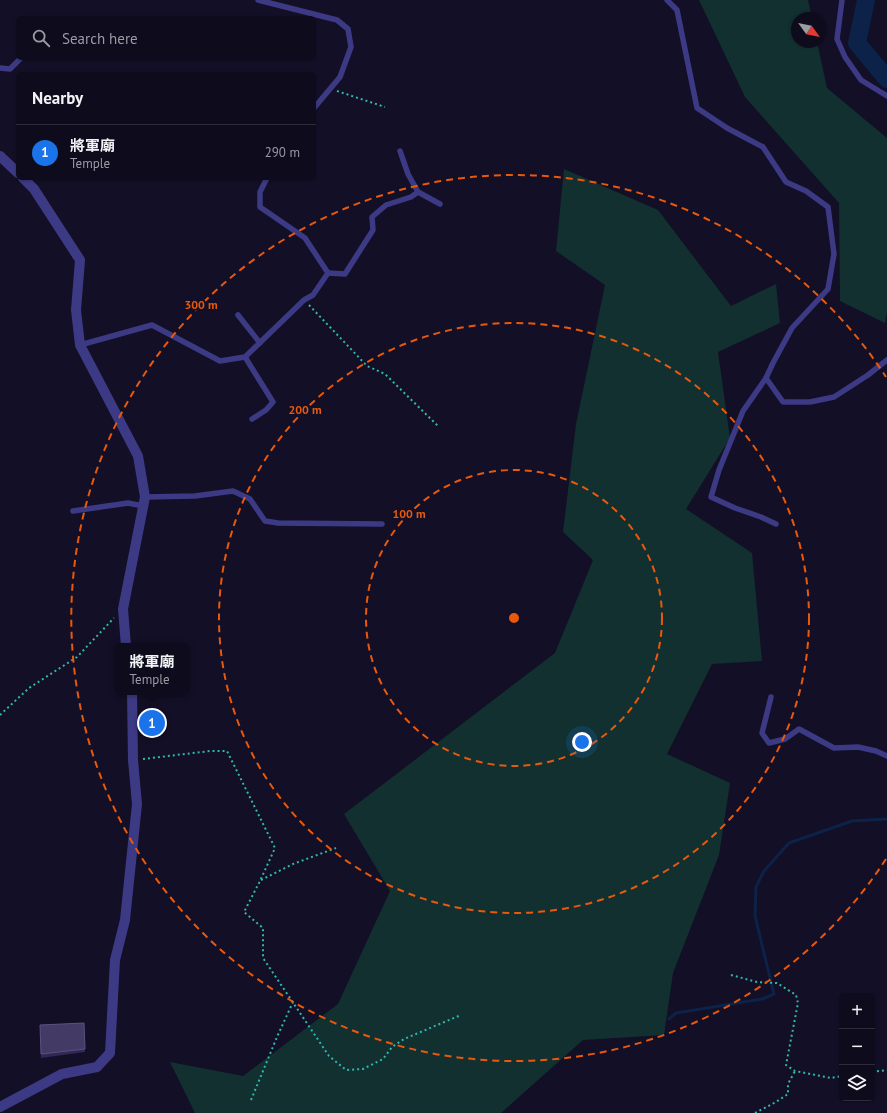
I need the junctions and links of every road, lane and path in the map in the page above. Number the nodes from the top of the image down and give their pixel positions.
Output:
1 (258, 0) edge
2 (667, 0) edge
3 (842, 0) edge
4 (19, 60) edge
5 (0, 68) edge
6 (330, 89) junction
7 (887, 96) edge
8 (316, 106) edge
9 (385, 107) dead end
10 (400, 151) dead end
11 (0, 156) edge
12 (16, 171) edge
13 (25, 180) edge
14 (266, 180) edge
15 (418, 192) junction
16 (440, 204) dead end
17 (328, 273) junction
18 (304, 300) junction
19 (238, 315) dead end
20 (260, 343) junction
21 (80, 345) junction
22 (245, 357) junction
23 (887, 360) edge
24 (766, 378) junction
25 (252, 419) dead end
26 (439, 427) dead end
27 (144, 501) junction
28 (73, 511) dead end
29 (382, 524) dead end
30 (776, 524) dead end
31 (123, 609) junction
32 (126, 643) edge
33 (132, 695) edge
34 (771, 697) dead end
35 (0, 715) edge
36 (887, 756) edge
37 (134, 760) junction
38 (336, 848) dead end
39 (260, 881) junction
40 (731, 975) dead end
41 (293, 1002) junction
42 (461, 1015) dead end
43 (887, 1070) edge
44 (795, 1071) junction
45 (875, 1072) edge
46 (839, 1077) edge
47 (251, 1100) dead end
48 (0, 1107) edge
49 (755, 1113) edge

1 - 6 lane
2 - 24 lane
3 - 7 lane
4 - 5 lane
6 - 8 lane
6 - 9 path
10 - 15 lane
11 - 12 street
13 - 21 street
14 - 17 lane
15 - 16 lane
15 - 17 lane
17 - 18 lane
18 - 20 lane
18 - 26 path
19 - 20 lane
20 - 22 lane
21 - 22 lane
21 - 27 street
22 - 25 lane
23 - 24 lane
24 - 30 lane
27 - 28 lane
27 - 29 lane
27 - 31 street
31 - 32 street
31 - 35 path
33 - 37 street
34 - 36 lane
37 - 39 path
37 - 48 street
38 - 39 path
39 - 41 path
40 - 44 path
41 - 42 path
41 - 47 path
43 - 45 path
44 - 46 path
44 - 49 path

